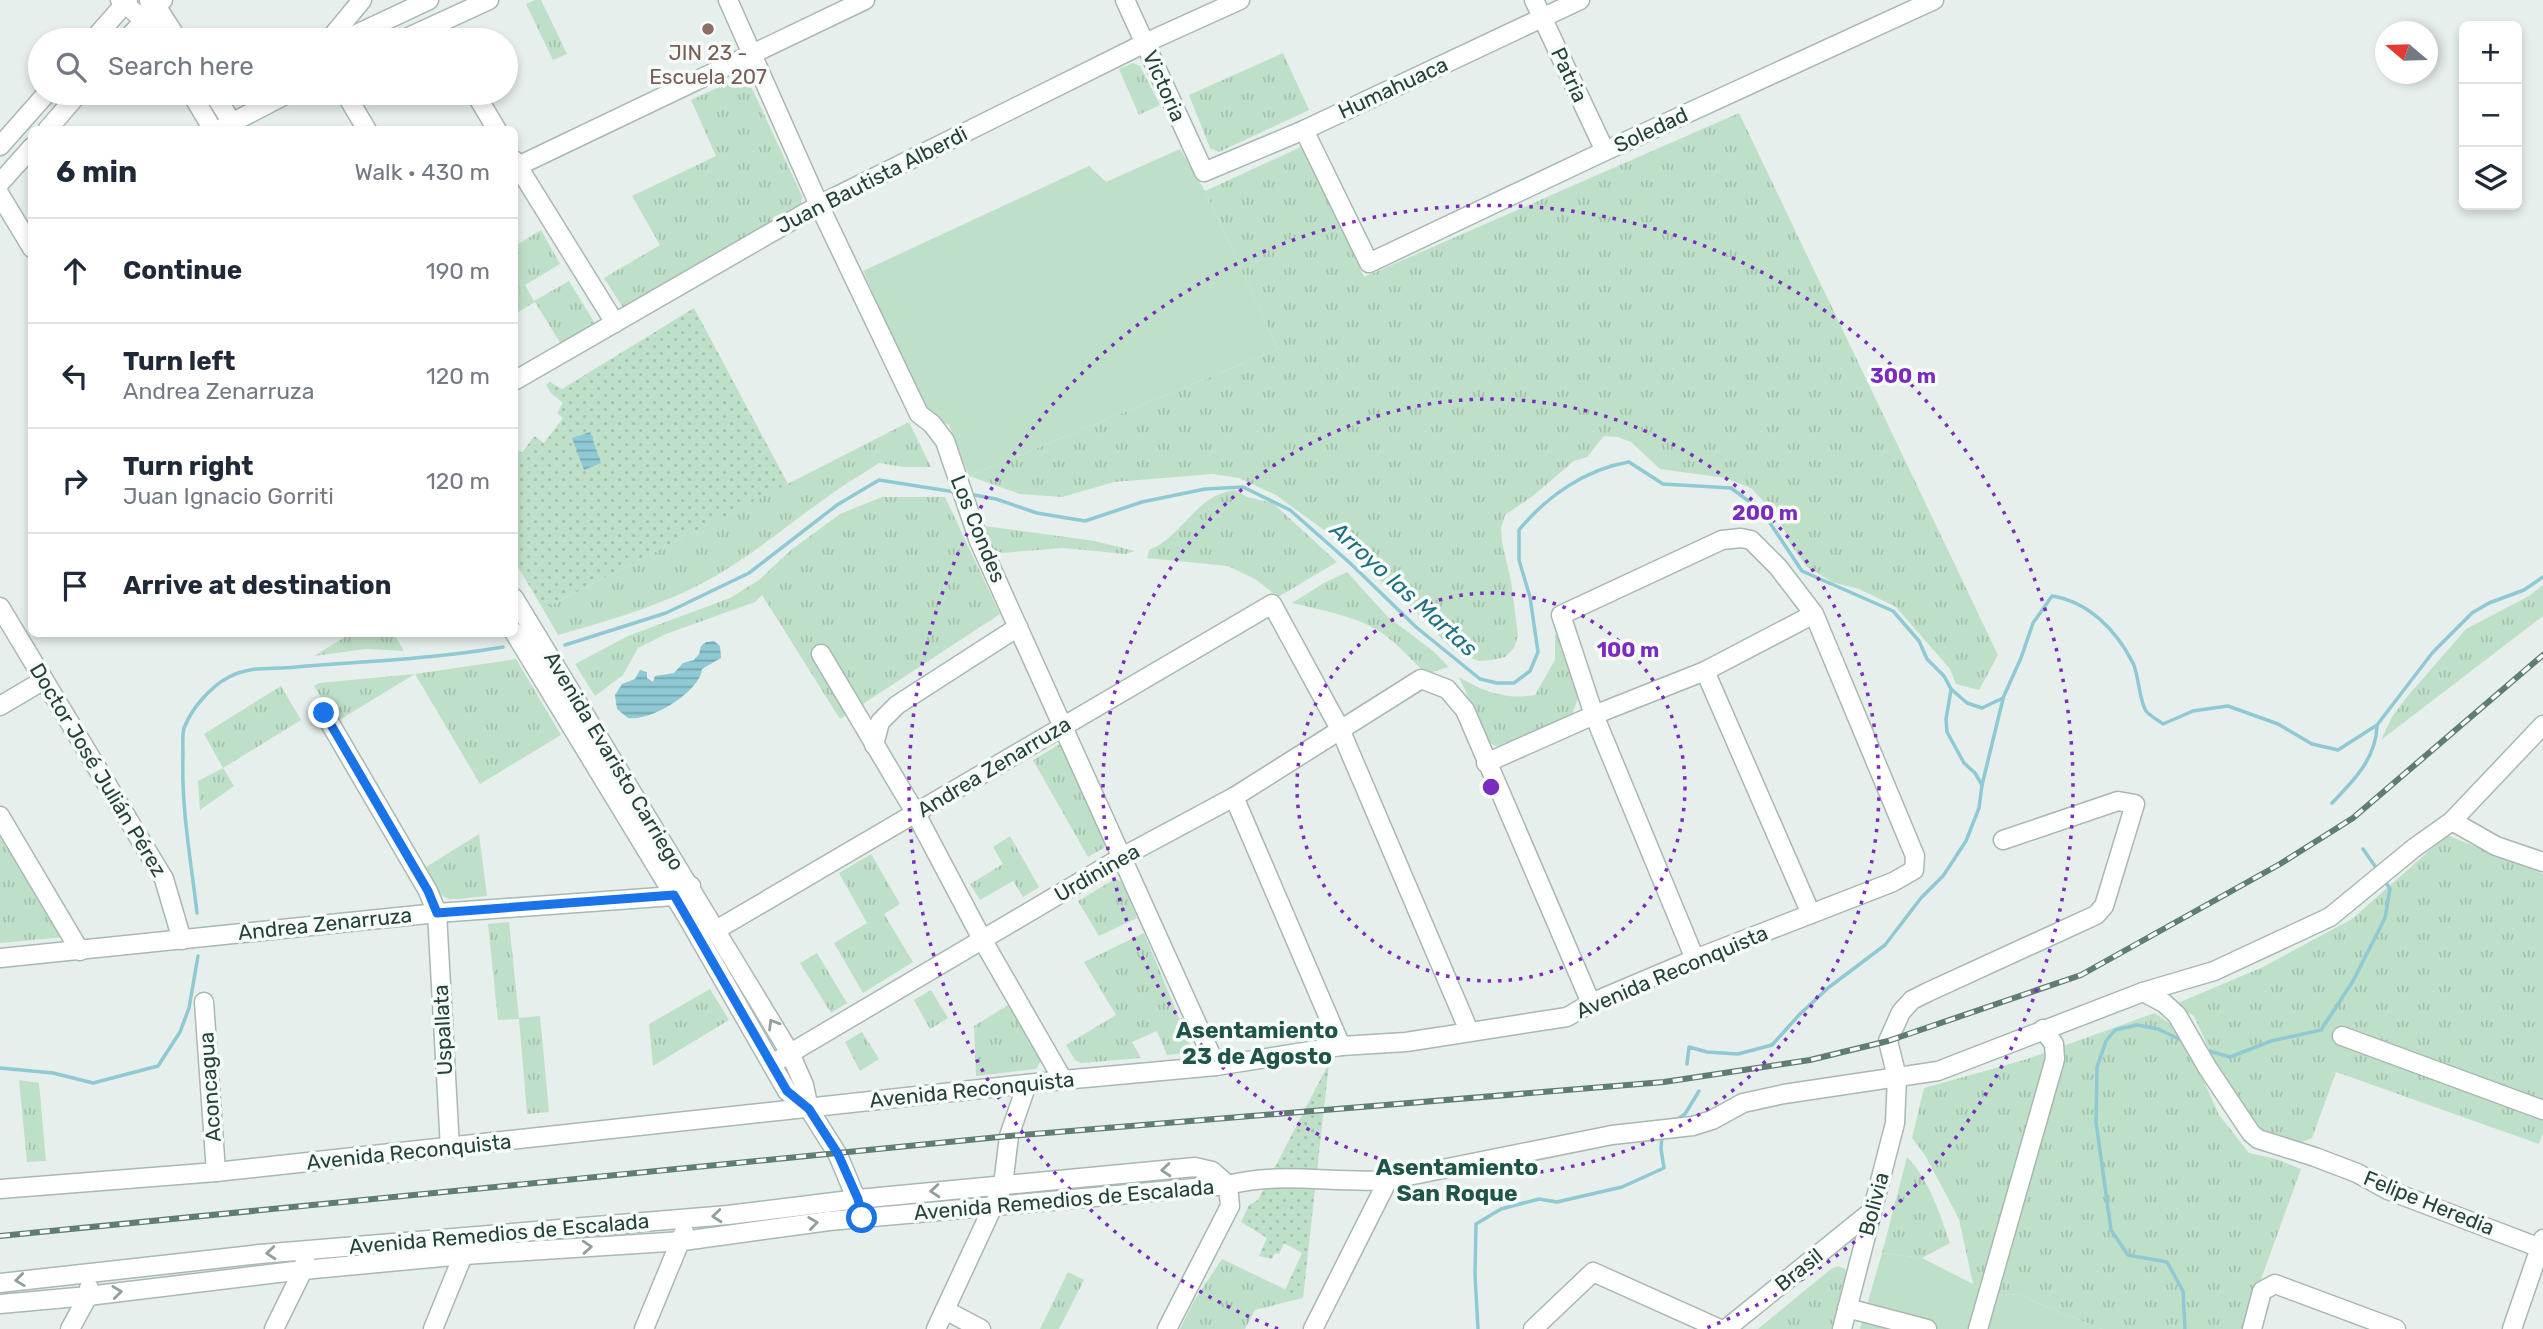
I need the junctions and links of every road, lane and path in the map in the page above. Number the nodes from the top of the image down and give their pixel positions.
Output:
1 (362, 0) edge
2 (429, 0) edge
3 (489, 0) edge
4 (728, 0) edge
5 (865, 0) edge
6 (1125, 0) edge
7 (1240, 0) edge
8 (1534, 0) edge
9 (1580, 0) edge
10 (1934, 0) edge
11 (124, 2) edge
12 (156, 2) edge
13 (1542, 18) junction
14 (144, 20) junction
15 (103, 28) edge
16 (137, 28) edge
17 (150, 28) edge
18 (171, 28) edge
19 (339, 28) edge
20 (370, 28) edge
21 (446, 28) edge
22 (1145, 43) junction
23 (753, 52) junction
24 (36, 105) edge
25 (69, 105) edge
26 (198, 105) edge
27 (207, 105) edge
28 (219, 105) edge
29 (268, 105) edge
30 (352, 105) edge
31 (482, 105) edge
32 (201, 111) junction
33 (50, 126) edge
34 (210, 126) edge
35 (229, 126) edge
36 (231, 126) edge
37 (365, 126) edge
38 (495, 126) edge
39 (1304, 130) junction
40 (0, 146) edge
41 (1605, 151) junction
42 (28, 152) edge
43 (518, 162) edge
44 (518, 166) edge
45 (1204, 172) joint
46 (0, 183) edge
47 (0, 195) edge
48 (819, 205) junction
49 (28, 241) edge
50 (615, 323) junction
51 (518, 379) edge
52 (518, 605) edge
53 (0, 607) edge
54 (1814, 614) junction
55 (1018, 627) junction
56 (517, 637) edge
57 (821, 653) dead end
58 (1705, 671) junction
59 (44, 680) junction
60 (0, 706) edge
61 (324, 713) dead end
62 (1594, 715) junction
63 (2543, 724) edge
64 (1063, 726) junction
65 (1340, 729) junction
66 (874, 745) junction
67 (1486, 763) junction
68 (1234, 797) junction
69 (916, 814) junction
70 (0, 816) edge
71 (2452, 821) junction
72 (2003, 840) dead end
73 (1122, 858) junction
74 (2543, 862) edge
75 (691, 886) junction
76 (674, 895) junction
77 (437, 913) junction
78 (1811, 914) junction
79 (716, 930) junction
80 (982, 939) junction
81 (182, 940) junction
82 (80, 951) junction
83 (0, 958) edge
84 (1695, 959) junction
85 (2143, 992) junction
86 (204, 1002) dead end
87 (1591, 1003) junction
88 (2043, 1029) junction
89 (1469, 1031) junction
90 (2342, 1036) dead end
91 (1341, 1046) junction
92 (790, 1053) junction
93 (772, 1064) junction
94 (1216, 1066) junction
95 (1897, 1077) junction
96 (1063, 1080) junction
97 (1027, 1084) junction
98 (809, 1109) junction
99 (2543, 1110) edge
100 (450, 1147) junction
101 (216, 1172) junction
102 (1388, 1180) junction
103 (1003, 1185) junction
104 (1228, 1185) junction
105 (0, 1189) edge
106 (858, 1199) junction
107 (993, 1207) junction
108 (1872, 1211) junction
109 (687, 1218) junction
110 (862, 1218) junction
111 (468, 1236) junction
112 (682, 1241) junction
113 (2542, 1245) edge
114 (307, 1250) junction
115 (464, 1255) junction
116 (303, 1270) junction
117 (91, 1273) junction
118 (0, 1283) edge
119 (88, 1296) junction
120 (0, 1304) edge
121 (1847, 1308) junction
122 (945, 1310) junction
123 (651, 1326) edge
124 (73, 1328) edge
125 (274, 1329) edge
126 (433, 1329) edge
127 (936, 1329) edge
128 (981, 1329) edge
129 (1167, 1329) edge
130 (1313, 1329) edge
131 (1533, 1329) edge
132 (1720, 1329) edge
133 (1726, 1329) edge
134 (1842, 1329) edge
135 (1927, 1329) edge
136 (1978, 1329) edge
137 (2252, 1329) edge
138 (2396, 1329) edge
139 (2512, 1329) edge

1 - 19 street
2 - 20 street
3 - 21 street
4 - 23 street, Los Condes
5 - 23 street
6 - 22 street, Victoria
7 - 22 street, Juan Bautista Alberdi
8 - 13 street, Patria
9 - 13 street, Humahuaca
10 - 41 street, Soledad
11 - 14 street
11 - 15 street
12 - 14 street
12 - 18 street
13 - 39 street, Humahuaca
13 - 41 street, Patria
14 - 16 street
14 - 17 street
22 - 45 street, Victoria
22 - 48 street, Juan Bautista Alberdi
23 - 43 street
23 - 48 street, Los Condes
24 - 40 street
25 - 33 street
26 - 32 street
27 - 32 street
28 - 35 street
29 - 36 street
30 - 37 street
31 - 38 street
32 - 34 street
39 - 41 street, Soledad
39 - 45 street, Humahuaca
42 - 46 street
44 - 50 street
47 - 49 street
48 - 50 street, Juan Bautista Alberdi
48 - 55 street, Los Condes
50 - 51 street, Juan Bautista Alberdi
52 - 75 street, Avenida Evaristo Carriego
53 - 59 street, Doctor José Julián Pérez
54 - 58 street
54 - 62 street
54 - 78 street, Avenida Reconquista
55 - 64 street, Los Condes
55 - 66 street
56 - 76 street, Avenida Evaristo Carriego
57 - 66 street
58 - 62 street
58 - 78 street
59 - 60 street
59 - 81 street, Doctor José Julián Pérez
61 - 77 street
62 - 67 street
62 - 84 street
63 - 71 street
64 - 65 street, Andrea Zenarruza
64 - 69 street, Andrea Zenarruza
64 - 73 street, Los Condes
65 - 67 street, Urdininea
65 - 68 street, Urdininea
65 - 89 street
66 - 69 street
67 - 87 street
68 - 73 street, Urdininea
68 - 91 street
69 - 79 street, Andrea Zenarruza
69 - 80 street
70 - 82 street
71 - 74 street
71 - 85 street
72 - 95 street, Bolivia
73 - 80 street, Urdininea
73 - 94 street, Los Condes
75 - 76 street, Andrea Zenarruza
75 - 79 street, Avenida Evaristo Carriego
76 - 77 street, Andrea Zenarruza
76 - 93 street, Avenida Evaristo Carriego
77 - 81 street, Andrea Zenarruza
77 - 100 street, Uspallata
78 - 84 street, Avenida Reconquista
92 -> 79 street, Avenida Evaristo Carriego
80 - 92 street, Urdininea
80 - 96 street
81 - 82 street, Andrea Zenarruza
82 - 83 street, Andrea Zenarruza
84 - 87 street, Avenida Reconquista
85 - 88 street
85 - 113 street, Felipe Heredia
86 - 101 street, Aconcagua
87 - 89 street, Avenida Reconquista
88 - 95 street
88 - 136 street
89 - 91 street, Avenida Reconquista
90 - 99 street
91 - 94 street, Avenida Reconquista
92 - 93 street, Urdininea
92 - 98 street, Avenida Evaristo Carriego
93 - 98 street, Avenida Evaristo Carriego
94 - 96 street, Avenida Reconquista
95 - 102 street
95 - 108 street, Bolivia
96 - 97 street, Avenida Reconquista
97 - 98 street, Avenida Reconquista
97 - 103 street
98 - 100 street, Avenida Reconquista
98 - 106 street, Avenida Evaristo Carriego
100 - 101 street, Avenida Reconquista
101 - 105 street, Avenida Reconquista
102 - 104 street
102 - 130 street
104 -> 103 street, Avenida Remedios de Escalada
103 -> 106 street, Avenida Remedios de Escalada
103 - 107 street
104 - 107 street, Avenida Remedios de Escalada
104 - 129 street
106 -> 109 street, Avenida Remedios de Escalada
106 - 110 street, Avenida Evaristo Carriego
107 - 110 street, Avenida Remedios de Escalada
107 - 122 street
108 - 121 street, Bolivia
108 - 133 street, Brasil
109 - 111 street, Avenida Remedios de Escalada
109 - 112 street
112 -> 110 street, Avenida Remedios de Escalada
111 - 114 street, Avenida Remedios de Escalada
111 - 115 street
115 -> 112 street, Avenida Remedios de Escalada
112 - 123 street
113 - 139 street
114 - 116 street
114 -> 117 street, Avenida Remedios de Escalada
115 - 116 street, Avenida Remedios de Escalada
115 - 126 street
119 -> 116 street, Avenida Remedios de Escalada
116 - 125 street
117 -> 118 street, Avenida Remedios de Escalada
117 - 119 street
119 - 120 street, Avenida Remedios de Escalada
119 - 124 street
121 - 134 street, Bolivia
121 - 135 street
122 - 127 street
122 - 128 street
131 - 132 street
137 - 138 street

